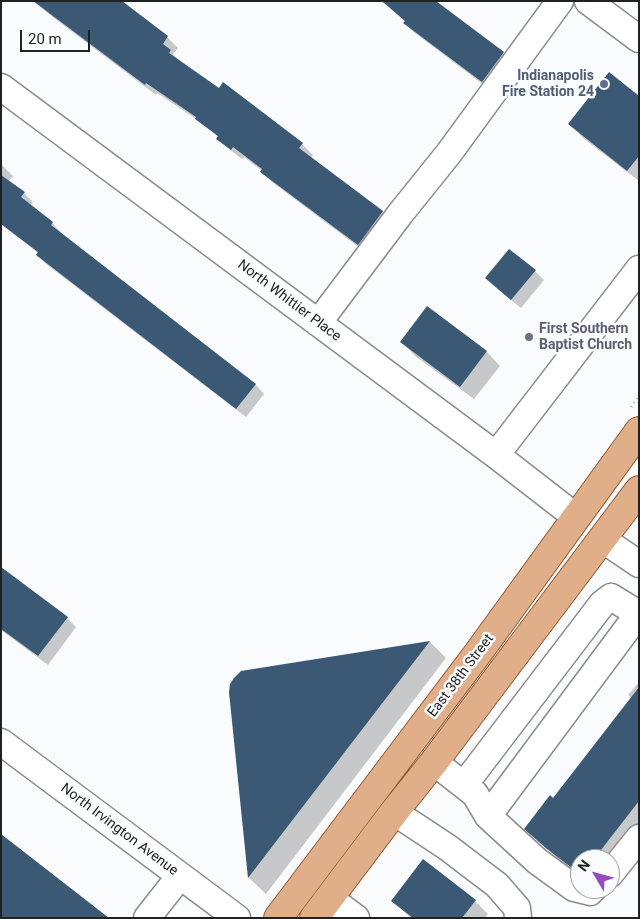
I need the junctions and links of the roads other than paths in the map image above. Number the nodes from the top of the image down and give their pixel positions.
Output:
1 (560, 1) edge
2 (588, 1) edge
3 (639, 39) edge
4 (1, 87) edge
5 (639, 269) edge
6 (318, 323) junction
7 (639, 431) edge
8 (496, 455) junction
9 (639, 490) edge
10 (576, 517) junction
11 (602, 539) junction
12 (639, 564) edge
13 (639, 613) edge
14 (2, 745) edge
15 (434, 762) junction
16 (464, 785) junction
17 (394, 812) junction
18 (488, 816) junction
19 (639, 838) edge
20 (620, 862) edge
21 (180, 876) junction
22 (570, 885) edge
23 (321, 908) edge
24 (147, 918) edge
25 (237, 918) edge
26 (278, 918) edge
27 (356, 918) edge
28 (518, 918) edge

1 - 6 street
2 - 3 street
4 - 6 street, North Whittier Place
5 - 8 street
6 - 8 street, North Whittier Place
7 - 10 main road, East 38th Street
8 - 10 street, North Whittier Place
9 - 11 main road
10 - 26 main road, East 38th Street
11 - 12 street
11 - 15 main road
13 - 16 street
13 - 18 street
14 - 21 street, North Irvington Avenue
15 - 16 street
15 - 17 main road
16 - 18 street
17 - 23 main road
17 - 28 street
18 - 22 street
19 - 20 street
21 - 24 street
21 - 25 street, North Irvington Avenue
23 - 27 street

